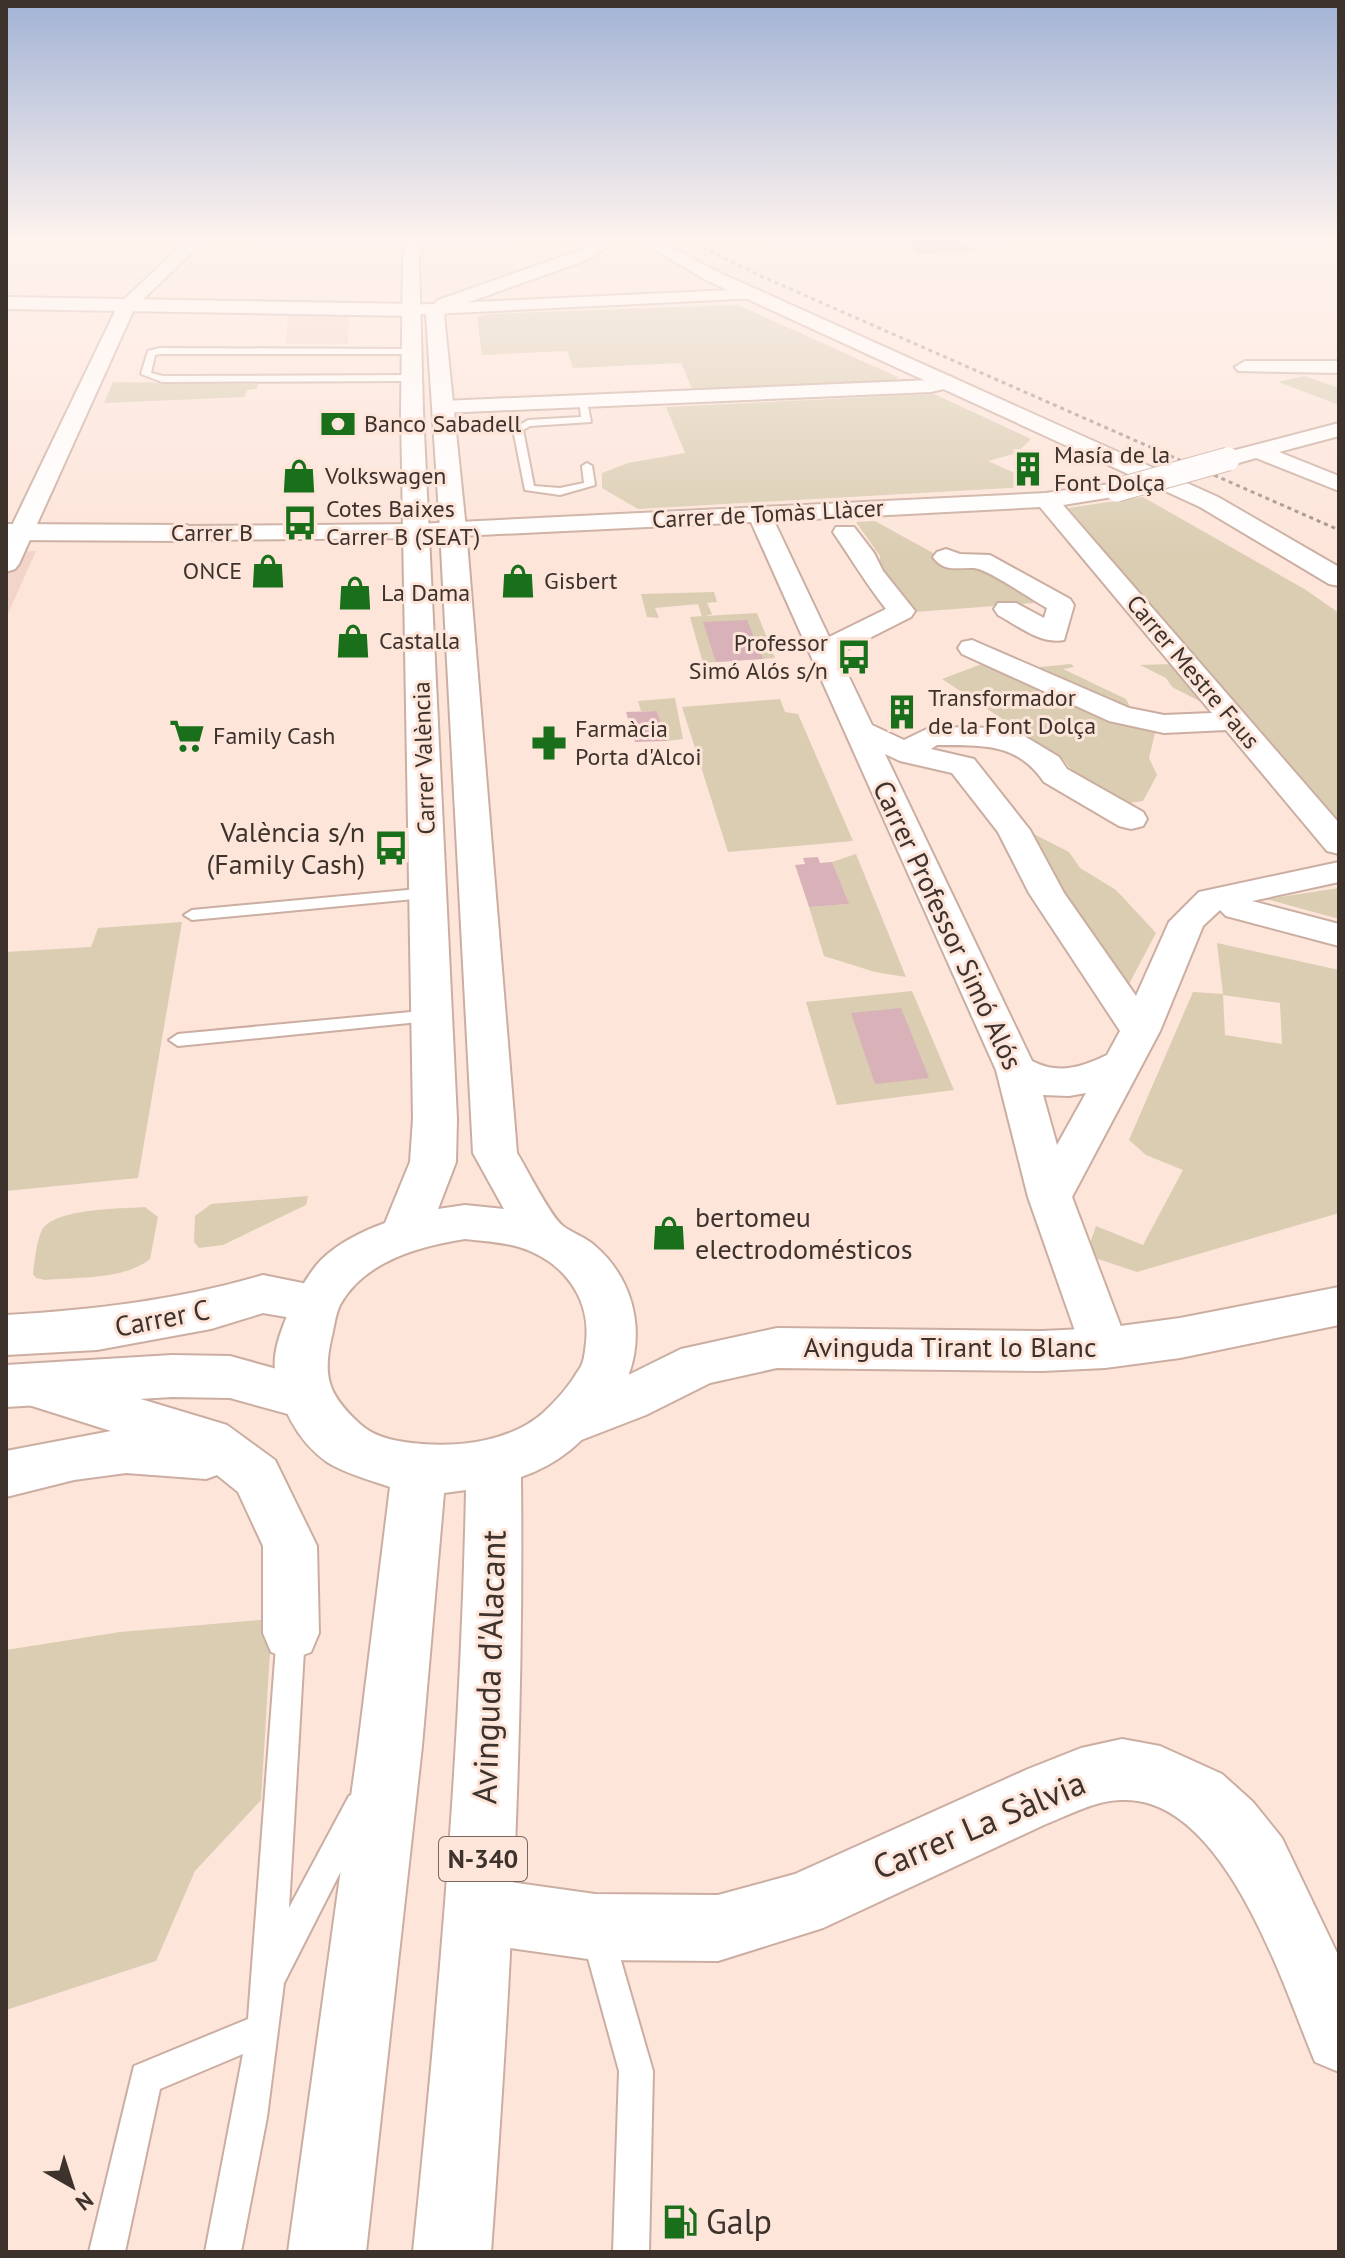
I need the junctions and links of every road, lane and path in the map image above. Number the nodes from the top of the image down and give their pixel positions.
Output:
1 (108, 342) edge
2 (411, 342) edge
3 (439, 342) edge
4 (861, 342) edge
5 (351, 352) junction
6 (411, 352) junction
7 (1245, 367) dead end
8 (1339, 367) edge
9 (342, 378) junction
10 (411, 378) junction
11 (950, 382) junction
12 (443, 407) junction
13 (584, 410) junction
14 (1339, 429) edge
15 (1258, 451) junction
16 (587, 466) dead end
17 (1339, 484) edge
18 (1046, 500) junction
19 (991, 502) junction
20 (917, 506) junction
21 (759, 514) junction
22 (453, 529) junction
23 (417, 531) junction
24 (14, 532) edge
25 (845, 532) dead end
26 (186, 533) joint
27 (946, 557) dead end
28 (6, 564) edge
29 (1339, 578) edge
30 (1134, 601) junction
31 (1061, 605) junction
32 (1001, 609) dead end
33 (972, 648) dead end
34 (822, 651) junction
35 (1233, 721) junction
36 (860, 731) junction
37 (906, 752) junction
38 (877, 770) junction
39 (1131, 819) dead end
40 (1339, 844) edge
41 (1339, 872) edge
42 (429, 893) junction
43 (1224, 895) junction
44 (192, 915) dead end
45 (1339, 935) edge
46 (432, 1016) junction
47 (178, 1040) dead end
48 (1131, 1048) junction
49 (1016, 1070) junction
50 (1050, 1197) junction
51 (405, 1233) junction
52 (543, 1235) junction
53 (315, 1303) junction
54 (1339, 1306) edge
55 (6, 1335) edge
56 (1105, 1348) junction
57 (16, 1385) edge
58 (306, 1397) junction
59 (571, 1422) junction
60 (234, 1458) junction
61 (494, 1464) junction
62 (419, 1471) junction
63 (6, 1474) edge
64 (291, 1633) joint
65 (390, 1746) junction
66 (481, 1911) junction
67 (595, 1927) junction
68 (268, 1980) junction
69 (262, 2029) junction
70 (1339, 2038) edge
71 (107, 2252) edge
72 (223, 2252) edge
73 (327, 2252) edge
74 (452, 2252) edge
75 (631, 2252) edge

1 - 24 street
2 - 6 main road, Carrer València
3 - 12 main road, Carrer València
4 - 11 main road
5 - 6 lane
5 - 9 lane
5 - 9 lane
6 - 10 main road, Carrer València
7 - 8 street
9 - 10 lane
10 - 23 main road, Carrer València
11 - 13 street
11 - 29 main road
12 - 13 street
12 - 22 main road, Carrer València
13 - 16 lane
14 - 15 street, Carrer de Tomàs Llàcer
15 - 17 street
15 - 18 street, Carrer de Tomàs Llàcer, bridge
18 - 19 street, Carrer de Tomàs Llàcer
18 - 30 street, Carrer Mestre Faus
19 - 20 street, Carrer de Tomàs Llàcer
19 - 20 street
20 - 21 street, Carrer de Tomàs Llàcer
21 - 22 street, Carrer de Tomàs Llàcer
21 - 34 street, Carrer Professor Simó Alós
22 - 23 street, Carrer de Tomàs Llàcer
22 - 52 main road, Carrer València
23 - 26 street, Carrer B
23 - 42 main road, Carrer València
24 - 26 main road, Carrer B
24 - 28 street
25 - 34 street
27 - 31 street
30 - 31 street
30 - 35 street, Carrer Mestre Faus
31 - 32 street
33 - 35 street
34 - 36 street, Carrer Professor Simó Alós
35 - 40 street, Carrer Mestre Faus
36 - 37 street
36 - 38 street, Carrer Professor Simó Alós
37 - 38 street
37 - 39 street
37 - 48 street
38 - 49 street, Carrer Professor Simó Alós
41 - 43 street
42 - 44 lane
42 - 46 main road, Carrer València
43 - 45 street
43 - 48 street
46 - 47 lane
46 - 51 main road, Carrer València
48 - 49 street
48 - 50 street
49 - 50 street, Carrer Professor Simó Alós
50 - 56 street, Carrer Professor Simó Alós
51 - 52 main road
51 - 53 main road
52 - 59 main road
53 - 55 main road, Carrer C
53 - 58 main road
54 - 56 main road, Avinguda Tirant lo Blanc
56 - 59 main road, Avinguda Tirant lo Blanc
57 - 58 main road, Carrer C
57 - 60 street
58 - 62 main road
59 - 61 main road
60 - 63 street
60 - 64 street
61 - 62 main road
61 - 66 main road, Avinguda d'Alacant / N-340
62 - 65 main road
64 - 68 lane
65 - 68 lane
65 - 73 main road
66 - 67 street, Carrer La Sàlvia
66 - 74 main road, Avinguda d'Alacant / N-340
67 - 70 street, Carrer La Sàlvia
67 - 75 lane
68 - 69 lane
69 - 71 lane
69 - 72 lane

